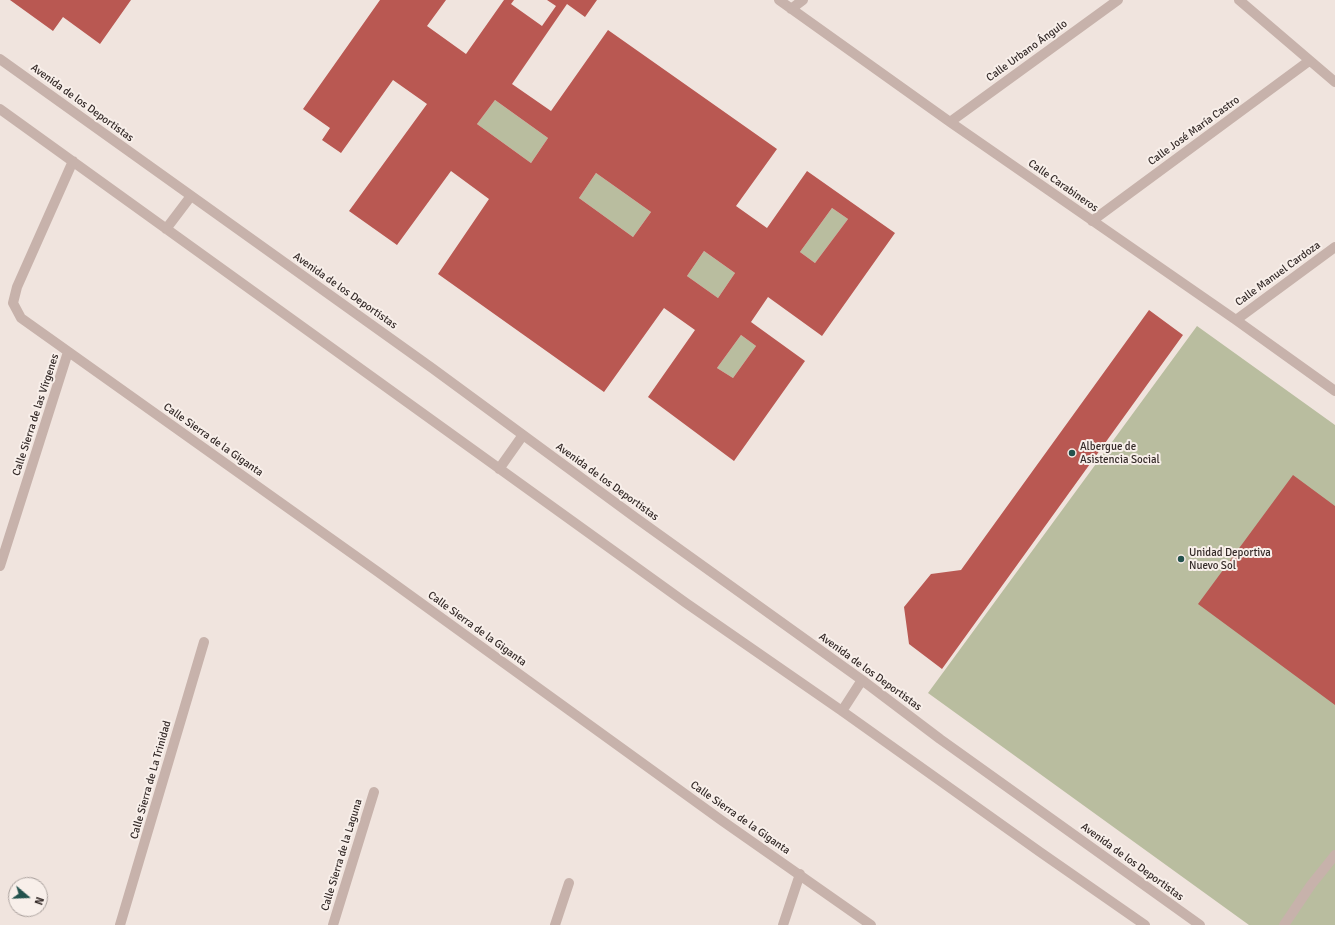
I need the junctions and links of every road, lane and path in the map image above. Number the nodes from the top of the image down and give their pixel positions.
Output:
1 (779, 0) edge
2 (803, 0) edge
3 (1118, 0) edge
4 (1239, 0) edge
5 (791, 9) junction
6 (0, 58) edge
7 (1309, 61) junction
8 (1335, 82) edge
9 (0, 108) edge
10 (950, 122) junction
11 (73, 161) junction
12 (191, 196) junction
13 (1092, 221) junction
14 (166, 229) junction
15 (1335, 247) edge
16 (1236, 320) junction
17 (68, 352) junction
18 (1335, 391) edge
19 (523, 435) junction
20 (499, 469) junction
21 (0, 566) edge
22 (204, 642) dead end
23 (862, 680) junction
24 (842, 711) junction
25 (374, 792) dead end
26 (1335, 855) edge
27 (800, 874) junction
28 (569, 883) dead end
29 (120, 925) edge
30 (333, 925) edge
31 (555, 925) edge
32 (783, 925) edge
33 (871, 925) edge
34 (1145, 925) edge
35 (1200, 925) edge
36 (1284, 925) edge

1 - 5 street, Calle Carabineros
2 - 5 street
3 - 10 street, Calle Urbano Ángulo
4 - 7 street
5 - 10 street, Calle Carabineros
6 - 12 street, Avenida de los Deportistas
7 - 8 street
7 - 13 street, Calle José María Castro
9 - 11 street
10 - 13 street, Calle Carabineros
11 - 14 street
11 - 17 street, Calle Sierra de las Vírgenes
12 - 14 street
12 - 19 street, Avenida de los Deportistas
13 - 16 street, Calle Carabineros
14 - 20 street
15 - 16 street, Calle Manuel Cardoza
16 - 18 street, Calle Carabineros
17 - 21 street, Calle Sierra de las Vírgenes
17 - 27 street, Calle Sierra de la Giganta
19 - 20 street
19 - 23 street, Avenida de los Deportistas
20 - 24 street
22 - 29 street, Calle Sierra de La Trinidad
23 - 24 street
23 - 35 street, Avenida de los Deportistas
24 - 34 street
25 - 30 street, Calle Sierra de la Laguna
26 - 36 street
27 - 32 street
27 - 33 street, Calle Sierra de la Giganta
28 - 31 street

